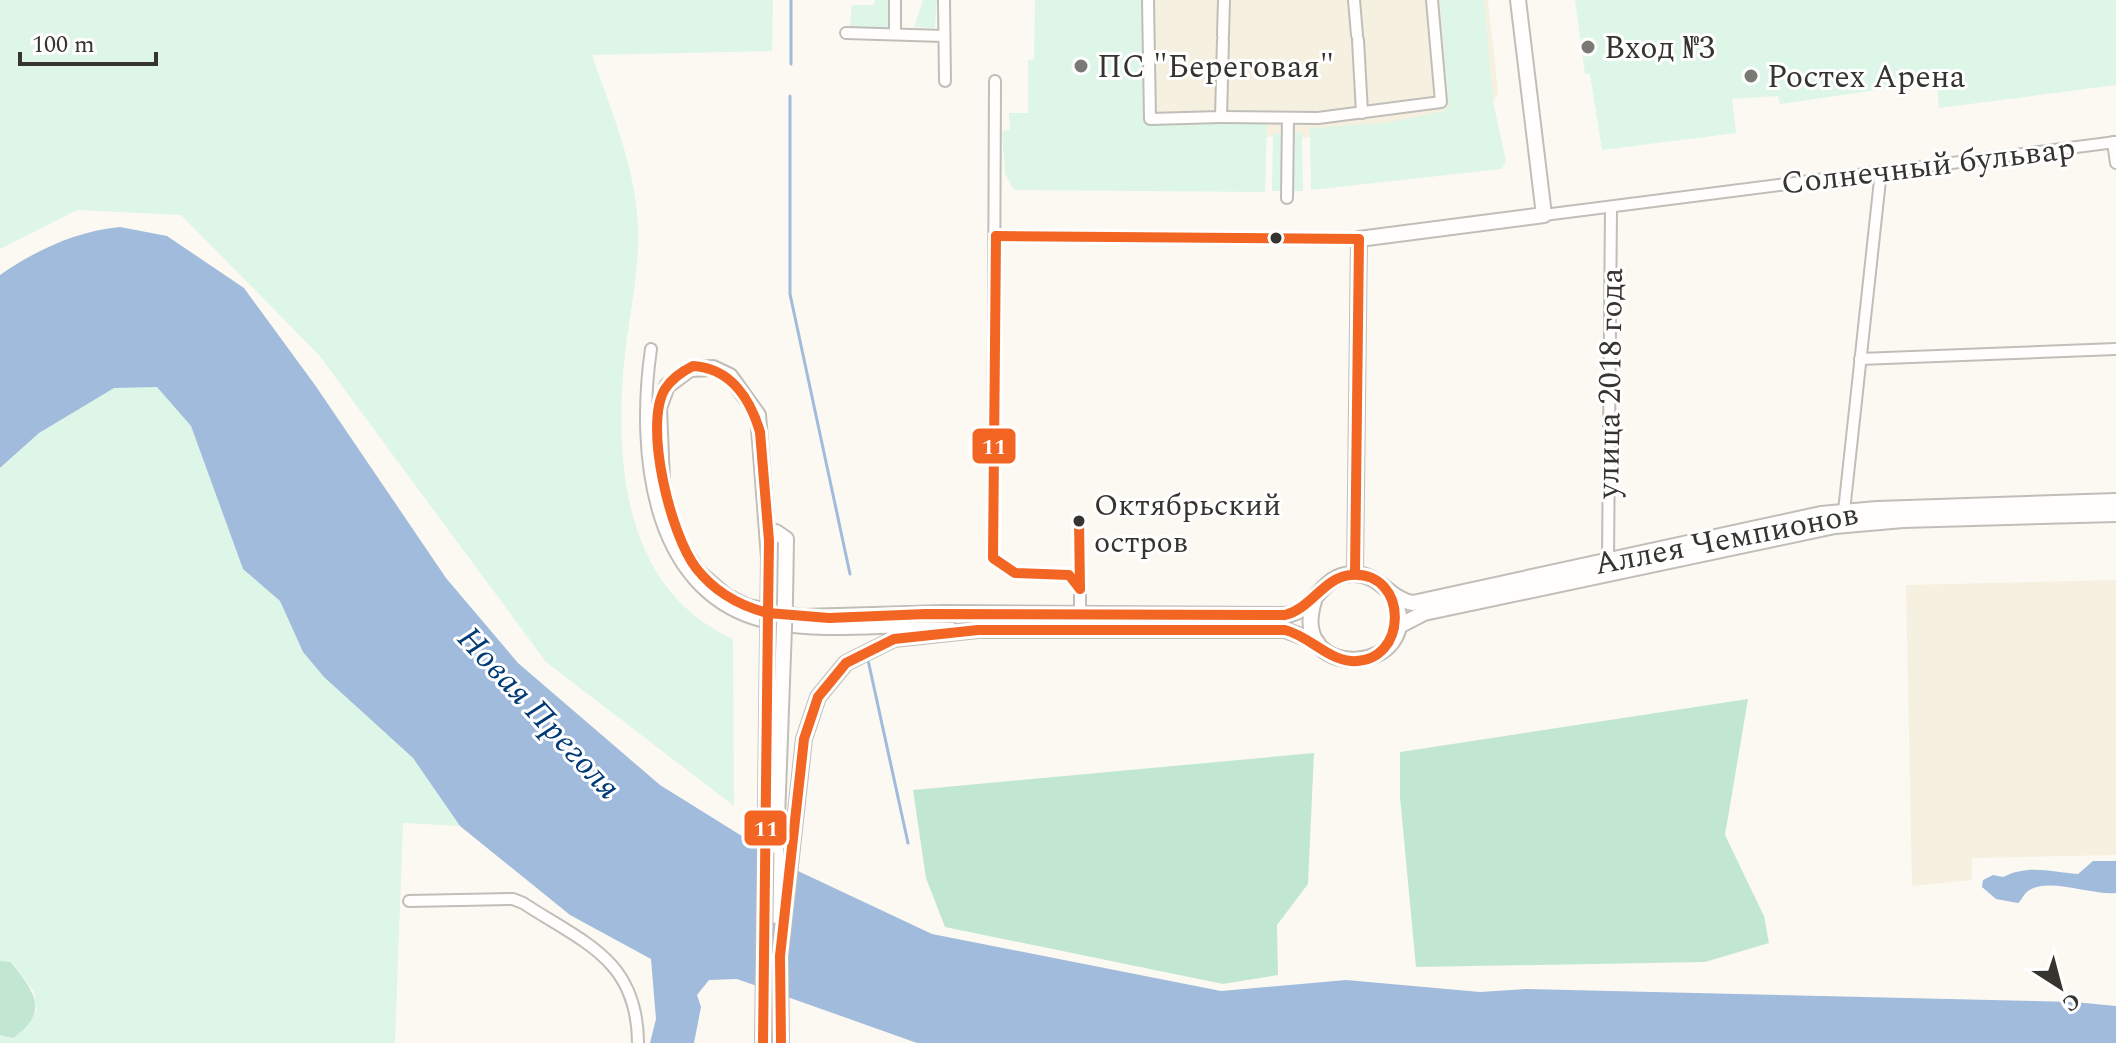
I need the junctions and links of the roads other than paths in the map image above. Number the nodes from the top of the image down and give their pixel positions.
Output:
1 (895, 0) edge
2 (944, 0) edge
3 (1148, 0) edge
4 (1224, 0) edge
5 (1354, 0) edge
6 (1432, 0) edge
7 (1518, 0) edge
8 (846, 33) dead end
9 (895, 34) junction
10 (944, 36) junction
11 (945, 81) dead end
12 (995, 81) dead end
13 (1362, 113) junction
14 (1221, 117) junction
15 (1288, 118) junction
16 (2115, 142) edge
17 (2116, 163) edge
18 (1881, 171) junction
19 (1287, 198) dead end
20 (1611, 207) junction
21 (1544, 215) junction
22 (996, 236) junction
23 (1359, 239) junction
24 (651, 349) dead end
25 (2116, 349) edge
26 (1860, 359) junction
27 (2116, 501) edge
28 (1844, 511) junction
29 (2116, 514) edge
30 (769, 541) junction
31 (1608, 560) junction
32 (1355, 574) junction
33 (1391, 594) junction
34 (1314, 600) junction
35 (1080, 615) junction
36 (1397, 627) junction
37 (978, 630) junction
38 (1317, 642) junction
39 (409, 901) dead end
40 (780, 956) junction
41 (638, 1042) edge
42 (763, 1043) edge
43 (781, 1043) edge

1 - 9 street
2 - 10 street
3 - 14 street
4 - 14 street
5 - 13 street
6 - 13 street
7 - 21 main road
8 - 9 street
9 - 10 street
10 - 11 street
12 - 22 street
13 - 15 street
14 - 15 street
15 - 19 street
16 - 17 street
16 - 18 street, Солнечный бульвар
18 - 20 street, Солнечный бульвар
18 - 26 street
20 - 21 street, Солнечный бульвар
20 - 31 street, улица 2018 года
21 - 23 main road, Солнечный бульвар
22 - 23 street, Солнечный бульвар
22 - 35 street
23 - 32 main road
24 - 37 street
25 - 26 street
26 - 28 street
27 - 28 main road, Аллея Чемпионов
28 - 31 main road, Аллея Чемпионов
29 - 36 main road, Аллея Чемпионов
30 - 35 main road
30 - 40 main road, bridge
30 - 42 main road, bridge
31 - 33 main road, Аллея Чемпионов
32 - 33 main road, Аллея Чемпионов
32 - 34 main road
33 - 36 main road
34 - 35 main road
34 - 38 main road
36 - 38 main road, Аллея Чемпионов
37 - 38 main road, Аллея Чемпионов
37 - 40 main road, Аллея Чемпионов
39 - 41 street
40 - 43 main road

